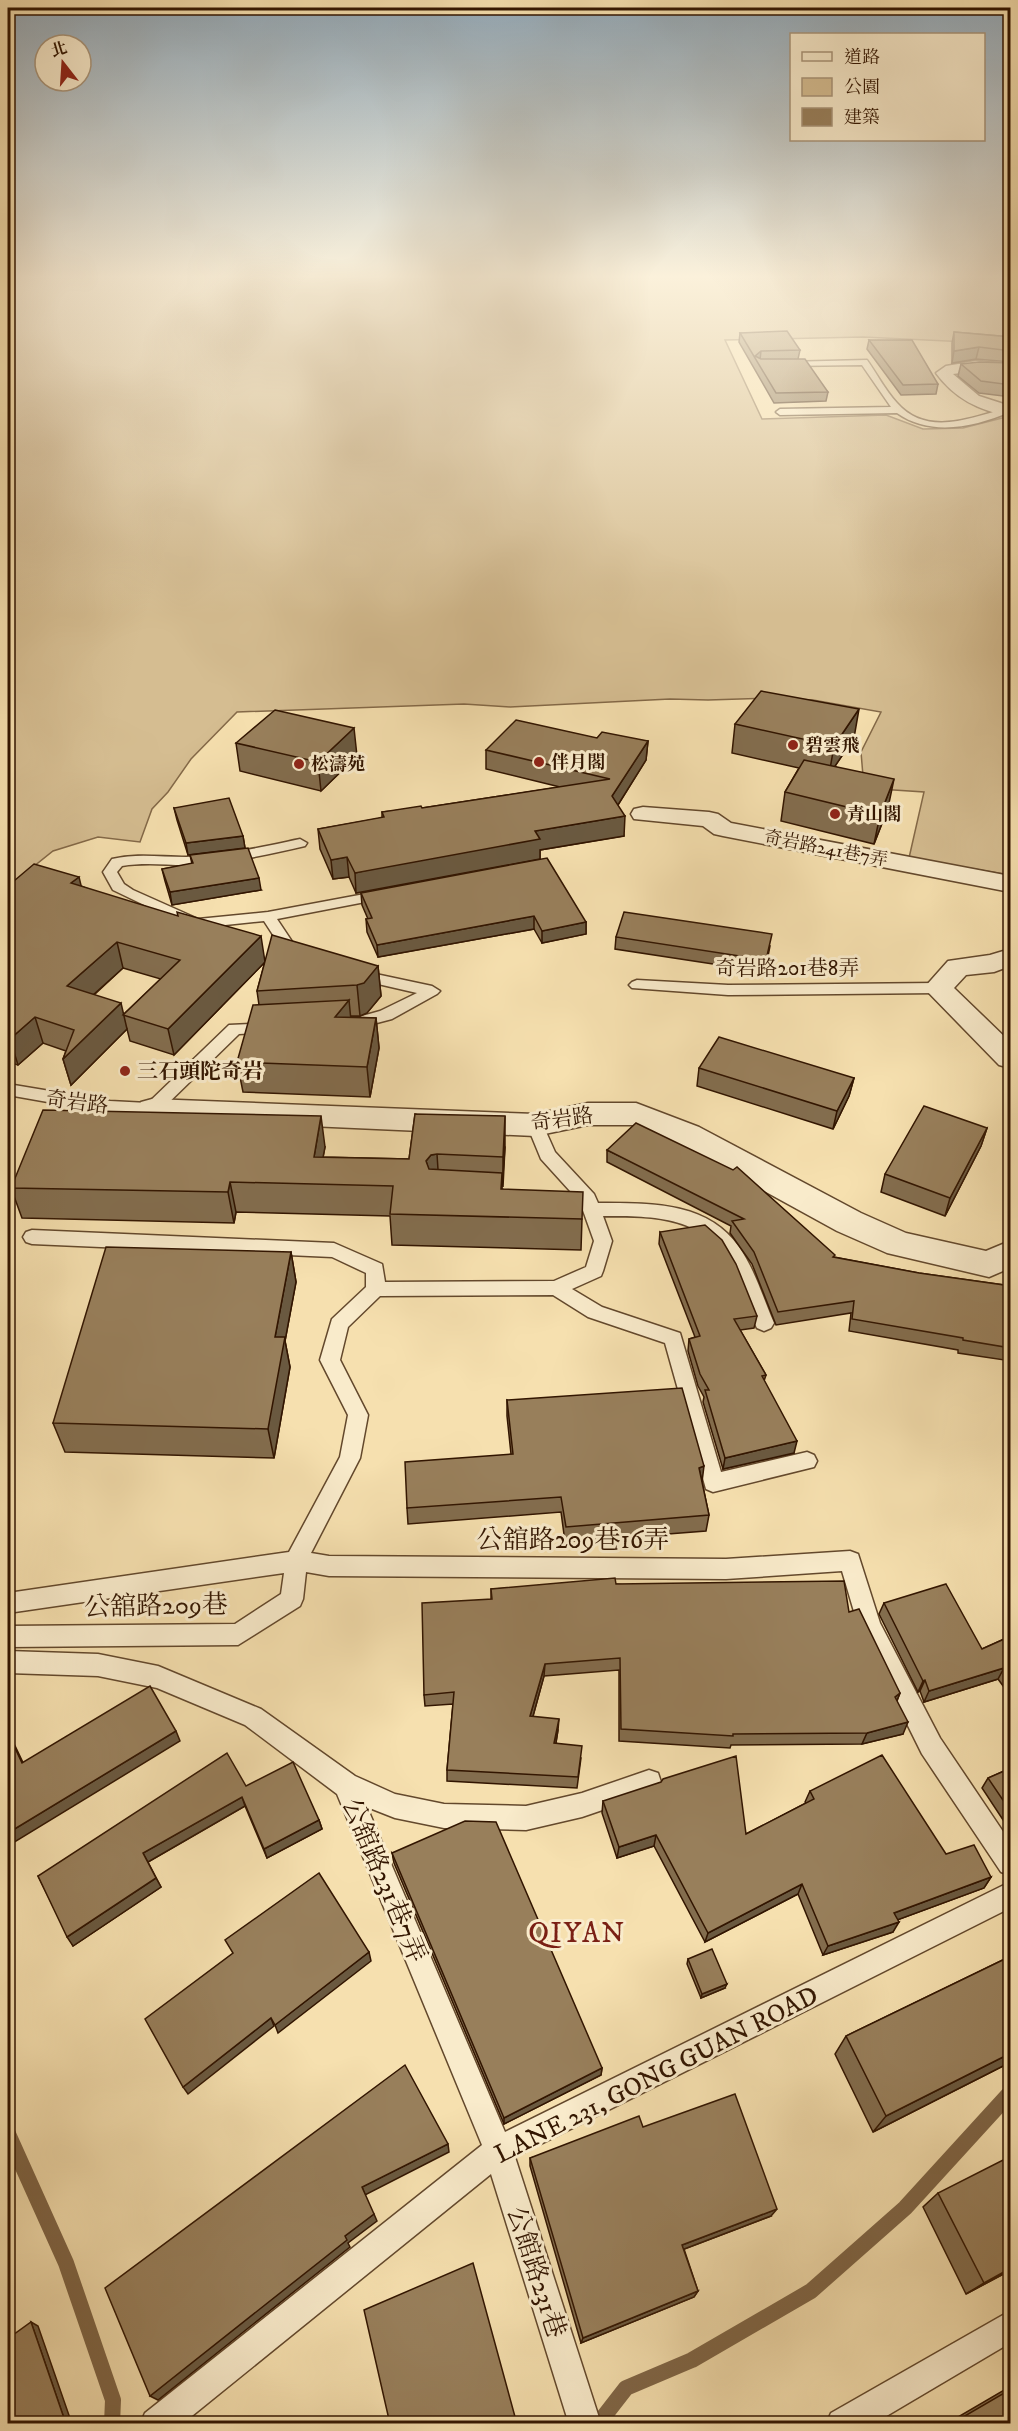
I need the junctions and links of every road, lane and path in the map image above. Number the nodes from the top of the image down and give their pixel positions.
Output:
1 (883, 388) edge
2 (956, 388) edge
3 (898, 410) junction
4 (1009, 411) edge
5 (780, 412) dead end
6 (643, 814) dead end
7 (300, 843) dead end
8 (1011, 884) edge
9 (403, 891) edge
10 (268, 916) junction
11 (195, 924) junction
12 (226, 935) edge
13 (277, 954) edge
14 (1011, 957) edge
15 (340, 972) edge
16 (637, 984) dead end
17 (938, 988) junction
18 (340, 1025) edge
19 (283, 1028) edge
20 (1011, 1058) edge
21 (8, 1090) edge
22 (152, 1109) junction
23 (535, 1125) junction
24 (566, 1198) edge
25 (590, 1204) junction
26 (32, 1237) dead end
27 (1011, 1254) edge
28 (556, 1288) junction
29 (376, 1289) junction
30 (764, 1323) dead end
31 (807, 1461) dead end
32 (296, 1561) junction
33 (8, 1603) edge
34 (8, 1637) edge
35 (8, 1662) edge
36 (649, 1782) dead end
37 (346, 1785) junction
38 (1011, 1863) edge
39 (1011, 1895) edge
40 (498, 2150) junction
41 (1011, 2326) edge
42 (156, 2424) edge
43 (585, 2424) edge
44 (842, 2424) edge

1 - 3 lane
2 - 4 street
3 - 4 lane
3 - 5 lane
6 - 8 street, 奇岩路241巷7弄
7 - 11 lane
9 - 10 lane
10 - 11 lane
10 - 13 lane
11 - 12 lane
14 - 17 street
15 - 18 lane
16 - 17 lane, 奇岩路201巷8弄
17 - 20 street
19 - 22 lane
21 - 22 lane, 奇岩路
22 - 23 street, 奇岩路
23 - 25 lane
23 - 27 street, 奇岩路
24 - 25 lane
25 - 28 lane
25 - 30 lane
26 - 29 lane
28 - 29 lane
28 - 31 lane
29 - 32 lane, 公舘路209巷
32 - 33 lane, 公舘路209巷
32 - 34 lane, 公舘路209巷
32 - 38 lane, 公舘路209巷16弄
35 - 37 lane, 公舘路231巷7弄
36 - 37 lane
37 - 40 lane, 公舘路231巷7弄
39 - 40 lane, LANE 231, GONG GUAN ROAD
40 - 42 lane, LANE 231, GONG GUAN ROAD
40 - 43 lane, 公館路231巷
41 - 44 lane

